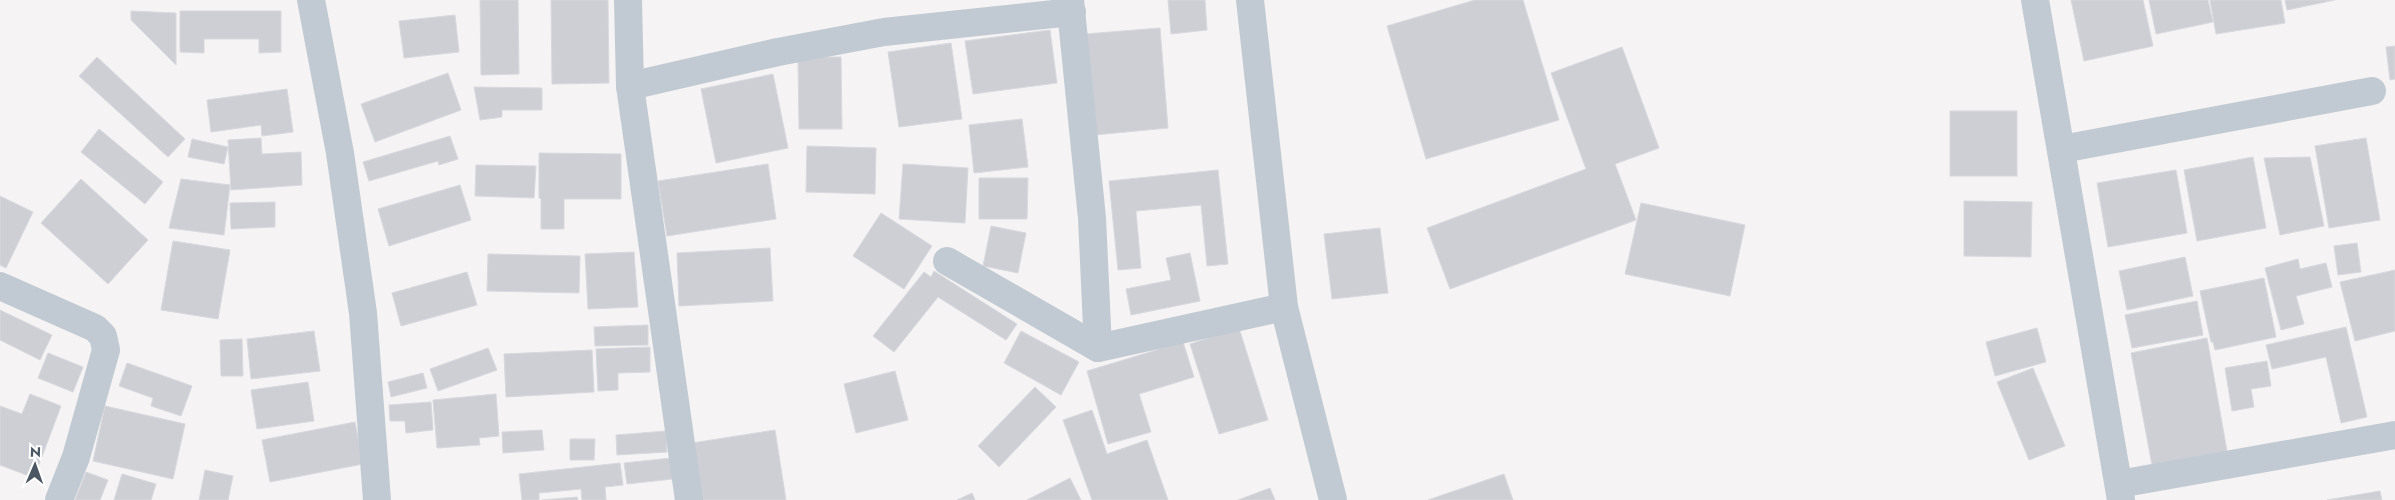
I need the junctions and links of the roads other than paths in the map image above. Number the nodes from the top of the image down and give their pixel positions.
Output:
1 (312, 0) edge
2 (628, 0) edge
3 (1250, 0) edge
4 (2036, 0) edge
5 (1071, 6) edge
6 (630, 86) junction
7 (2372, 91) dead end
8 (2062, 149) junction
9 (947, 261) dead end
10 (0, 286) edge
11 (1284, 307) junction
12 (1098, 348) junction
13 (2395, 435) edge
14 (2120, 492) edge
15 (59, 500) edge
16 (377, 500) edge
17 (689, 500) edge
18 (1334, 500) edge

1 - 16 street
2 - 6 street
3 - 11 street
4 - 8 street
5 - 6 street
5 - 12 street
6 - 17 street
7 - 8 street
8 - 14 street
9 - 12 street
10 - 15 street
11 - 12 street
11 - 18 street
13 - 14 street

